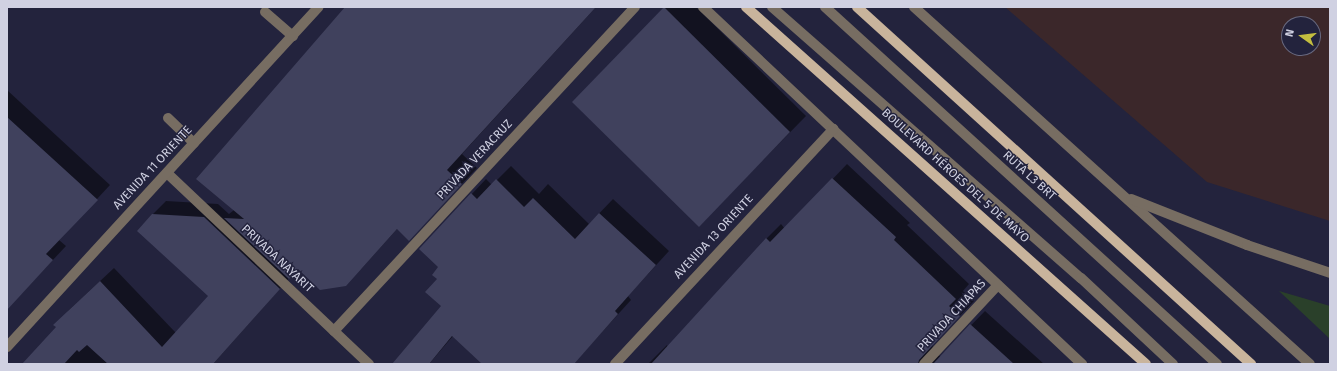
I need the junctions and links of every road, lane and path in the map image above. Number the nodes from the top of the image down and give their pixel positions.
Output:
1 (319, 7) edge
2 (635, 7) edge
3 (703, 7) edge
4 (746, 7) edge
5 (772, 7) edge
6 (825, 7) edge
7 (857, 7) edge
8 (914, 7) edge
9 (266, 12) dead end
10 (293, 36) junction
11 (168, 118) dead end
12 (833, 128) junction
13 (194, 143) junction
14 (167, 173) junction
15 (1124, 197) junction
16 (1330, 273) edge
17 (998, 285) junction
18 (334, 331) junction
19 (7, 347) edge
20 (369, 364) edge
21 (615, 364) edge
22 (924, 364) edge
23 (1082, 364) edge
24 (1146, 364) edge
25 (1173, 364) edge
26 (1217, 364) edge
27 (1252, 364) edge
28 (1310, 364) edge

1 - 10 street, AVENIDA 11 ORIENTE
2 - 18 street, PRIVADA VERACRUZ
3 - 12 street
4 - 24 main road, BOULEVARD HÉROES DEL 5 DE MAYO
5 - 25 street
6 - 26 street, RUTA L3 BRT
7 - 27 main road
8 - 15 street
9 - 10 street
10 - 13 street, AVENIDA 11 ORIENTE
11 - 13 street
12 - 17 street
12 - 21 street, AVENIDA 13 ORIENTE
13 - 14 street, AVENIDA 11 ORIENTE
14 - 18 street, PRIVADA NAYARIT
14 - 19 street, AVENIDA 11 ORIENTE
15 - 16 street
15 - 28 street
17 - 22 street, PRIVADA CHIAPAS
17 - 23 street
18 - 20 street, PRIVADA NAYARIT

